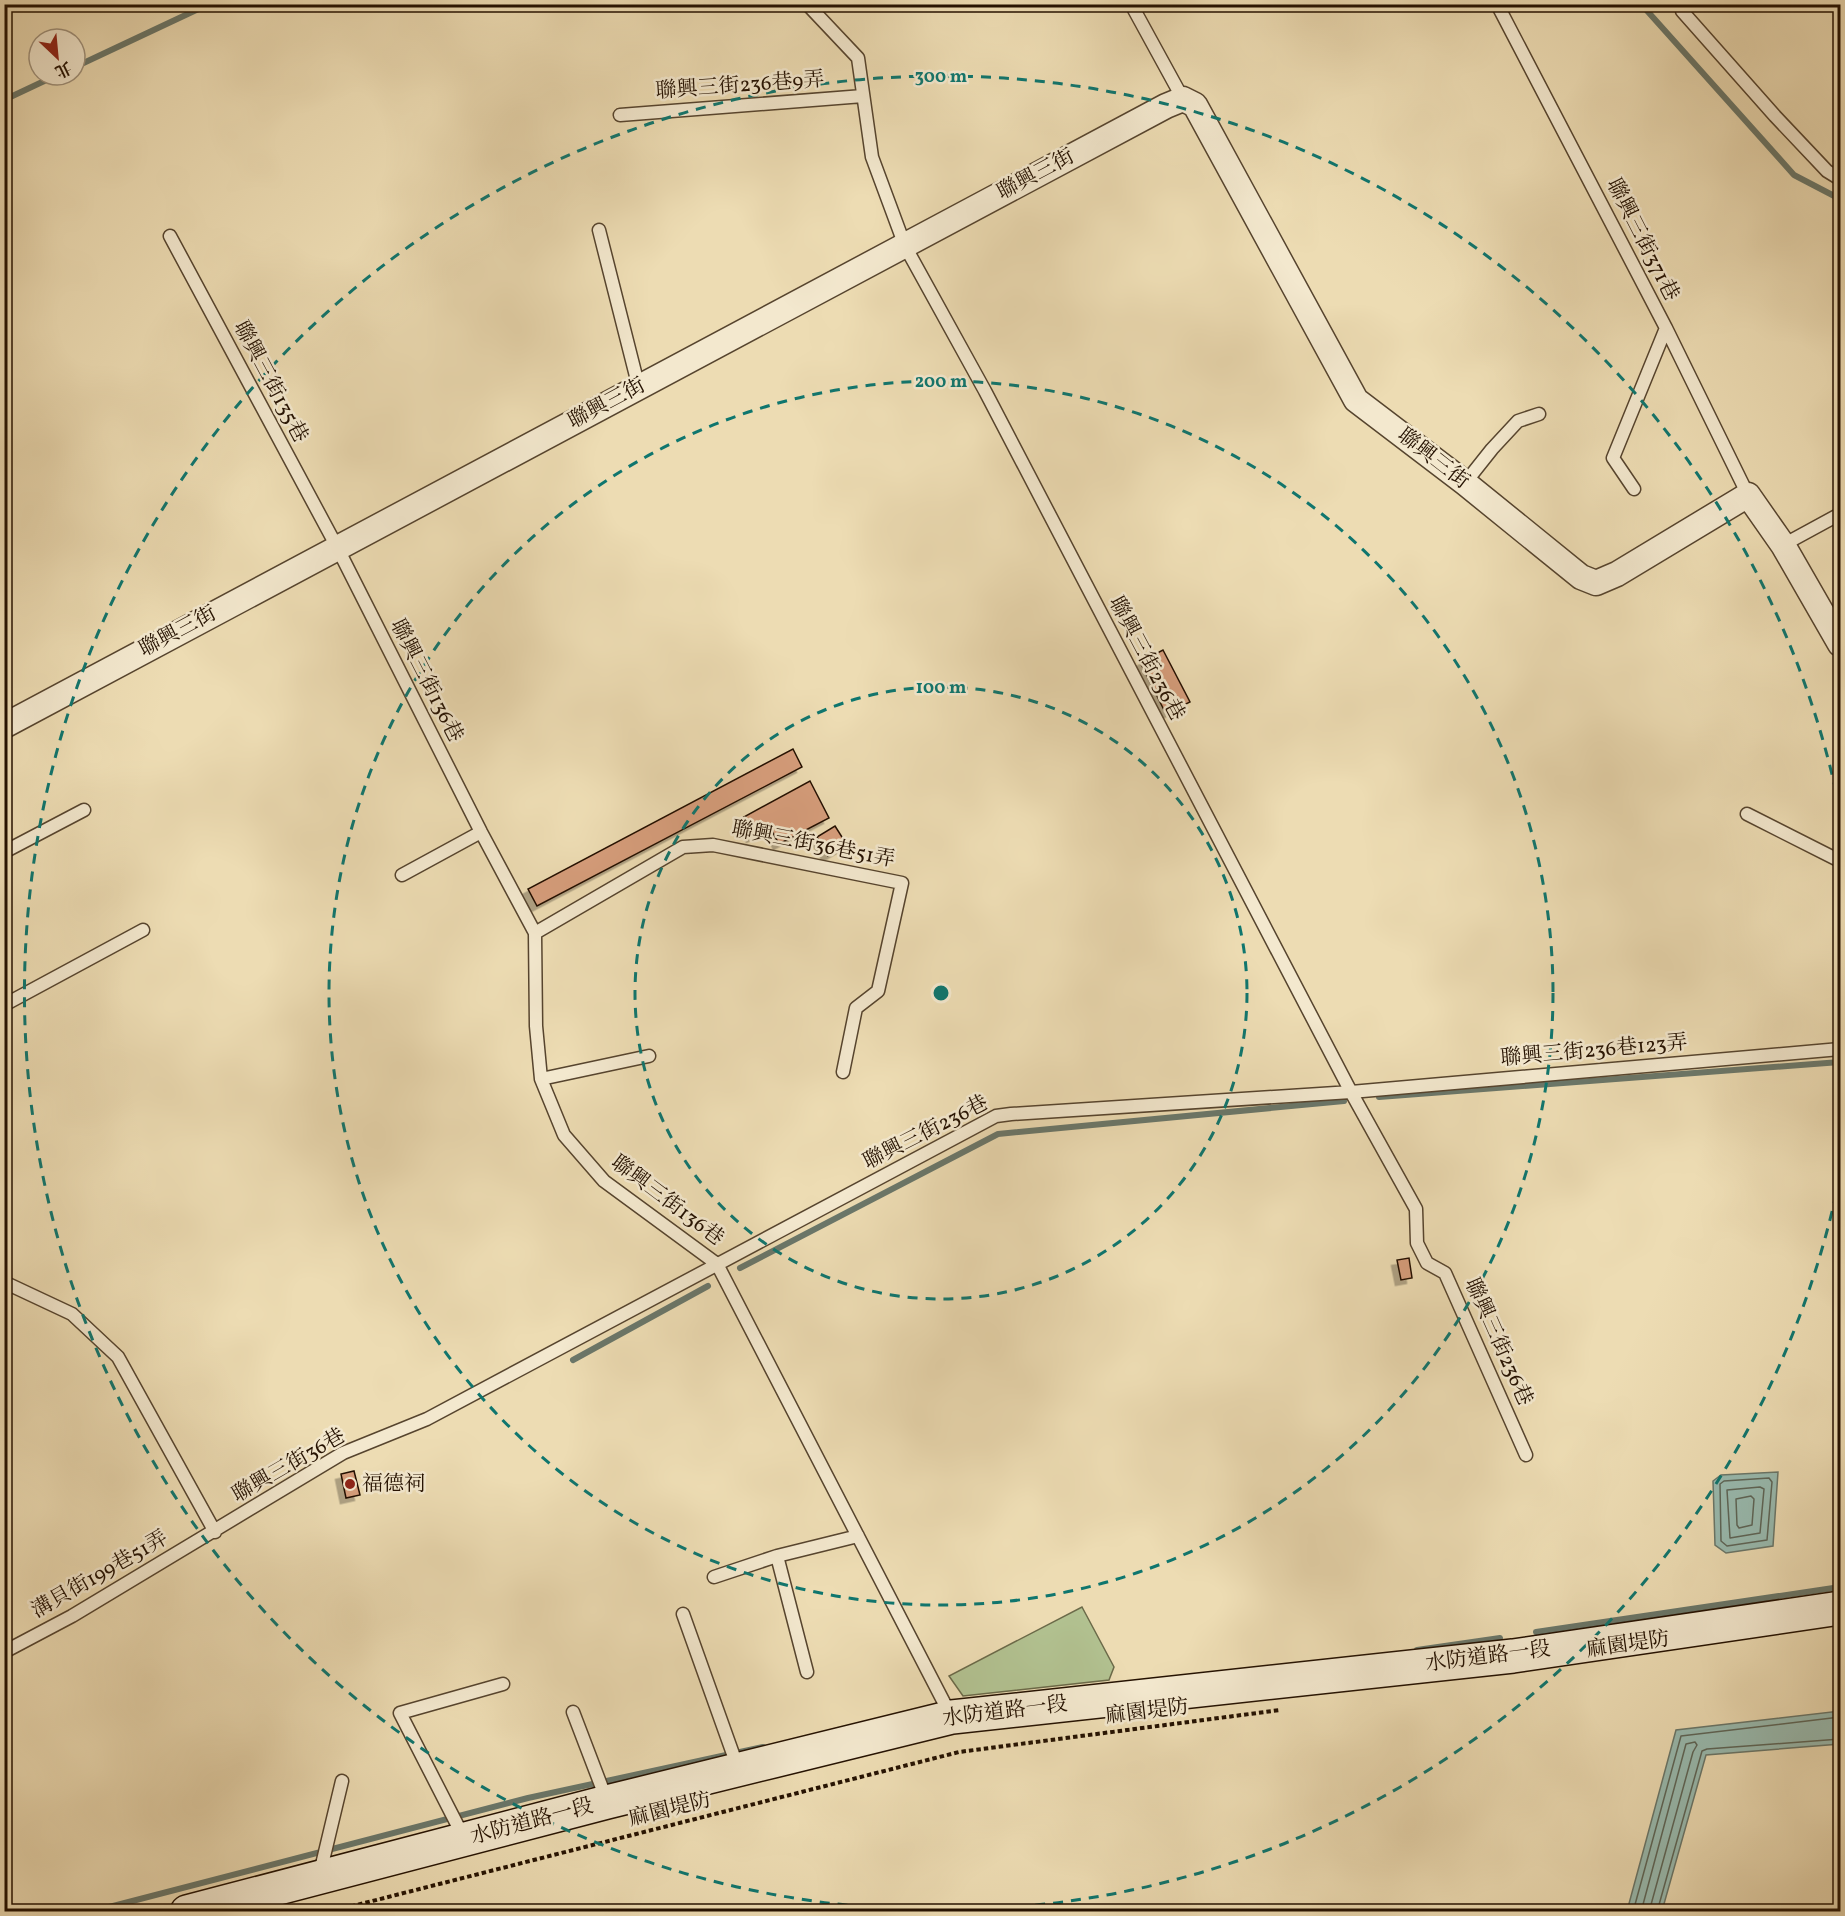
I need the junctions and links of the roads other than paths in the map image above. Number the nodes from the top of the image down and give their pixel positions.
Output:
1 (807, 4) edge
2 (1131, 4) edge
3 (1497, 4) edge
4 (1682, 10) dead end
5 (863, 96) junction
6 (1183, 99) junction
7 (620, 115) dead end
8 (1840, 179) edge
9 (599, 230) dead end
10 (170, 236) dead end
11 (905, 246) junction
12 (1666, 328) junction
13 (639, 388) junction
14 (1539, 414) dead end
15 (1465, 483) junction
16 (1634, 489) dead end
17 (1748, 495) junction
18 (1840, 514) edge
19 (1783, 545) junction
20 (337, 547) junction
21 (1840, 644) edge
22 (4, 726) edge
23 (84, 810) dead end
24 (1746, 814) dead end
25 (481, 832) junction
26 (4, 852) edge
27 (1840, 861) edge
28 (402, 875) dead end
29 (143, 930) dead end
30 (535, 933) junction
31 (4, 1005) edge
32 (1840, 1048) edge
33 (649, 1056) dead end
34 (843, 1072) dead end
35 (541, 1079) junction
36 (1351, 1092) junction
37 (717, 1264) junction
38 (4, 1280) edge
39 (1526, 1455) dead end
40 (215, 1532) junction
41 (858, 1536) junction
42 (777, 1556) junction
43 (714, 1577) dead end
44 (1840, 1608) edge
45 (683, 1614) dead end
46 (4, 1652) edge
47 (807, 1672) dead end
48 (503, 1684) dead end
49 (573, 1712) dead end
50 (952, 1717) junction
51 (735, 1759) junction
52 (342, 1780) dead end
53 (602, 1789) junction
54 (462, 1833) junction
55 (321, 1869) junction
56 (187, 1911) edge

1 - 5 lane, 聯興三街236巷
2 - 6 lane
3 - 12 lane, 聯興三街371巷
4 - 8 lane
5 - 7 lane, 聯興三街236巷9弄
5 - 11 lane, 聯興三街236巷
6 - 11 street, 聯興三街
6 - 15 street, 聯興三街
9 - 13 lane
10 - 20 lane, 聯興三街135巷
11 - 13 street, 聯興三街
11 - 36 lane, 聯興三街236巷
12 - 16 lane
12 - 17 lane, 聯興三街371巷
13 - 20 street, 聯興三街
14 - 15 lane
15 - 17 street, 聯興三街
17 - 19 street
18 - 19 lane
19 - 21 street
20 - 22 street, 聯興三街
20 - 25 lane, 聯興三街136巷
23 - 26 lane
24 - 27 lane
25 - 28 lane
25 - 30 lane, 聯興三街136巷
29 - 31 lane
30 - 34 lane, 聯興三街36巷51弄
30 - 35 lane, 聯興三街136巷
32 - 36 lane, 聯興三街236巷123弄
33 - 35 lane
35 - 37 lane, 聯興三街136巷
36 - 37 lane, 聯興三街236巷
36 - 39 lane, 聯興三街236巷
37 - 40 lane, 聯興三街36巷
37 - 41 lane, 聯興三街136巷
38 - 40 lane
40 - 46 lane, 溝貝街199巷51弄
41 - 42 lane
41 - 50 lane, 聯興三街136巷
42 - 43 lane
42 - 47 lane
44 - 50 street, 水防道路一段
45 - 51 lane
48 - 54 lane
49 - 53 lane
50 - 51 street, 水防道路一段
51 - 53 street, 水防道路一段
52 - 55 lane
53 - 54 street, 水防道路一段
54 - 55 street, 水防道路一段
55 - 56 street, 水防道路一段

